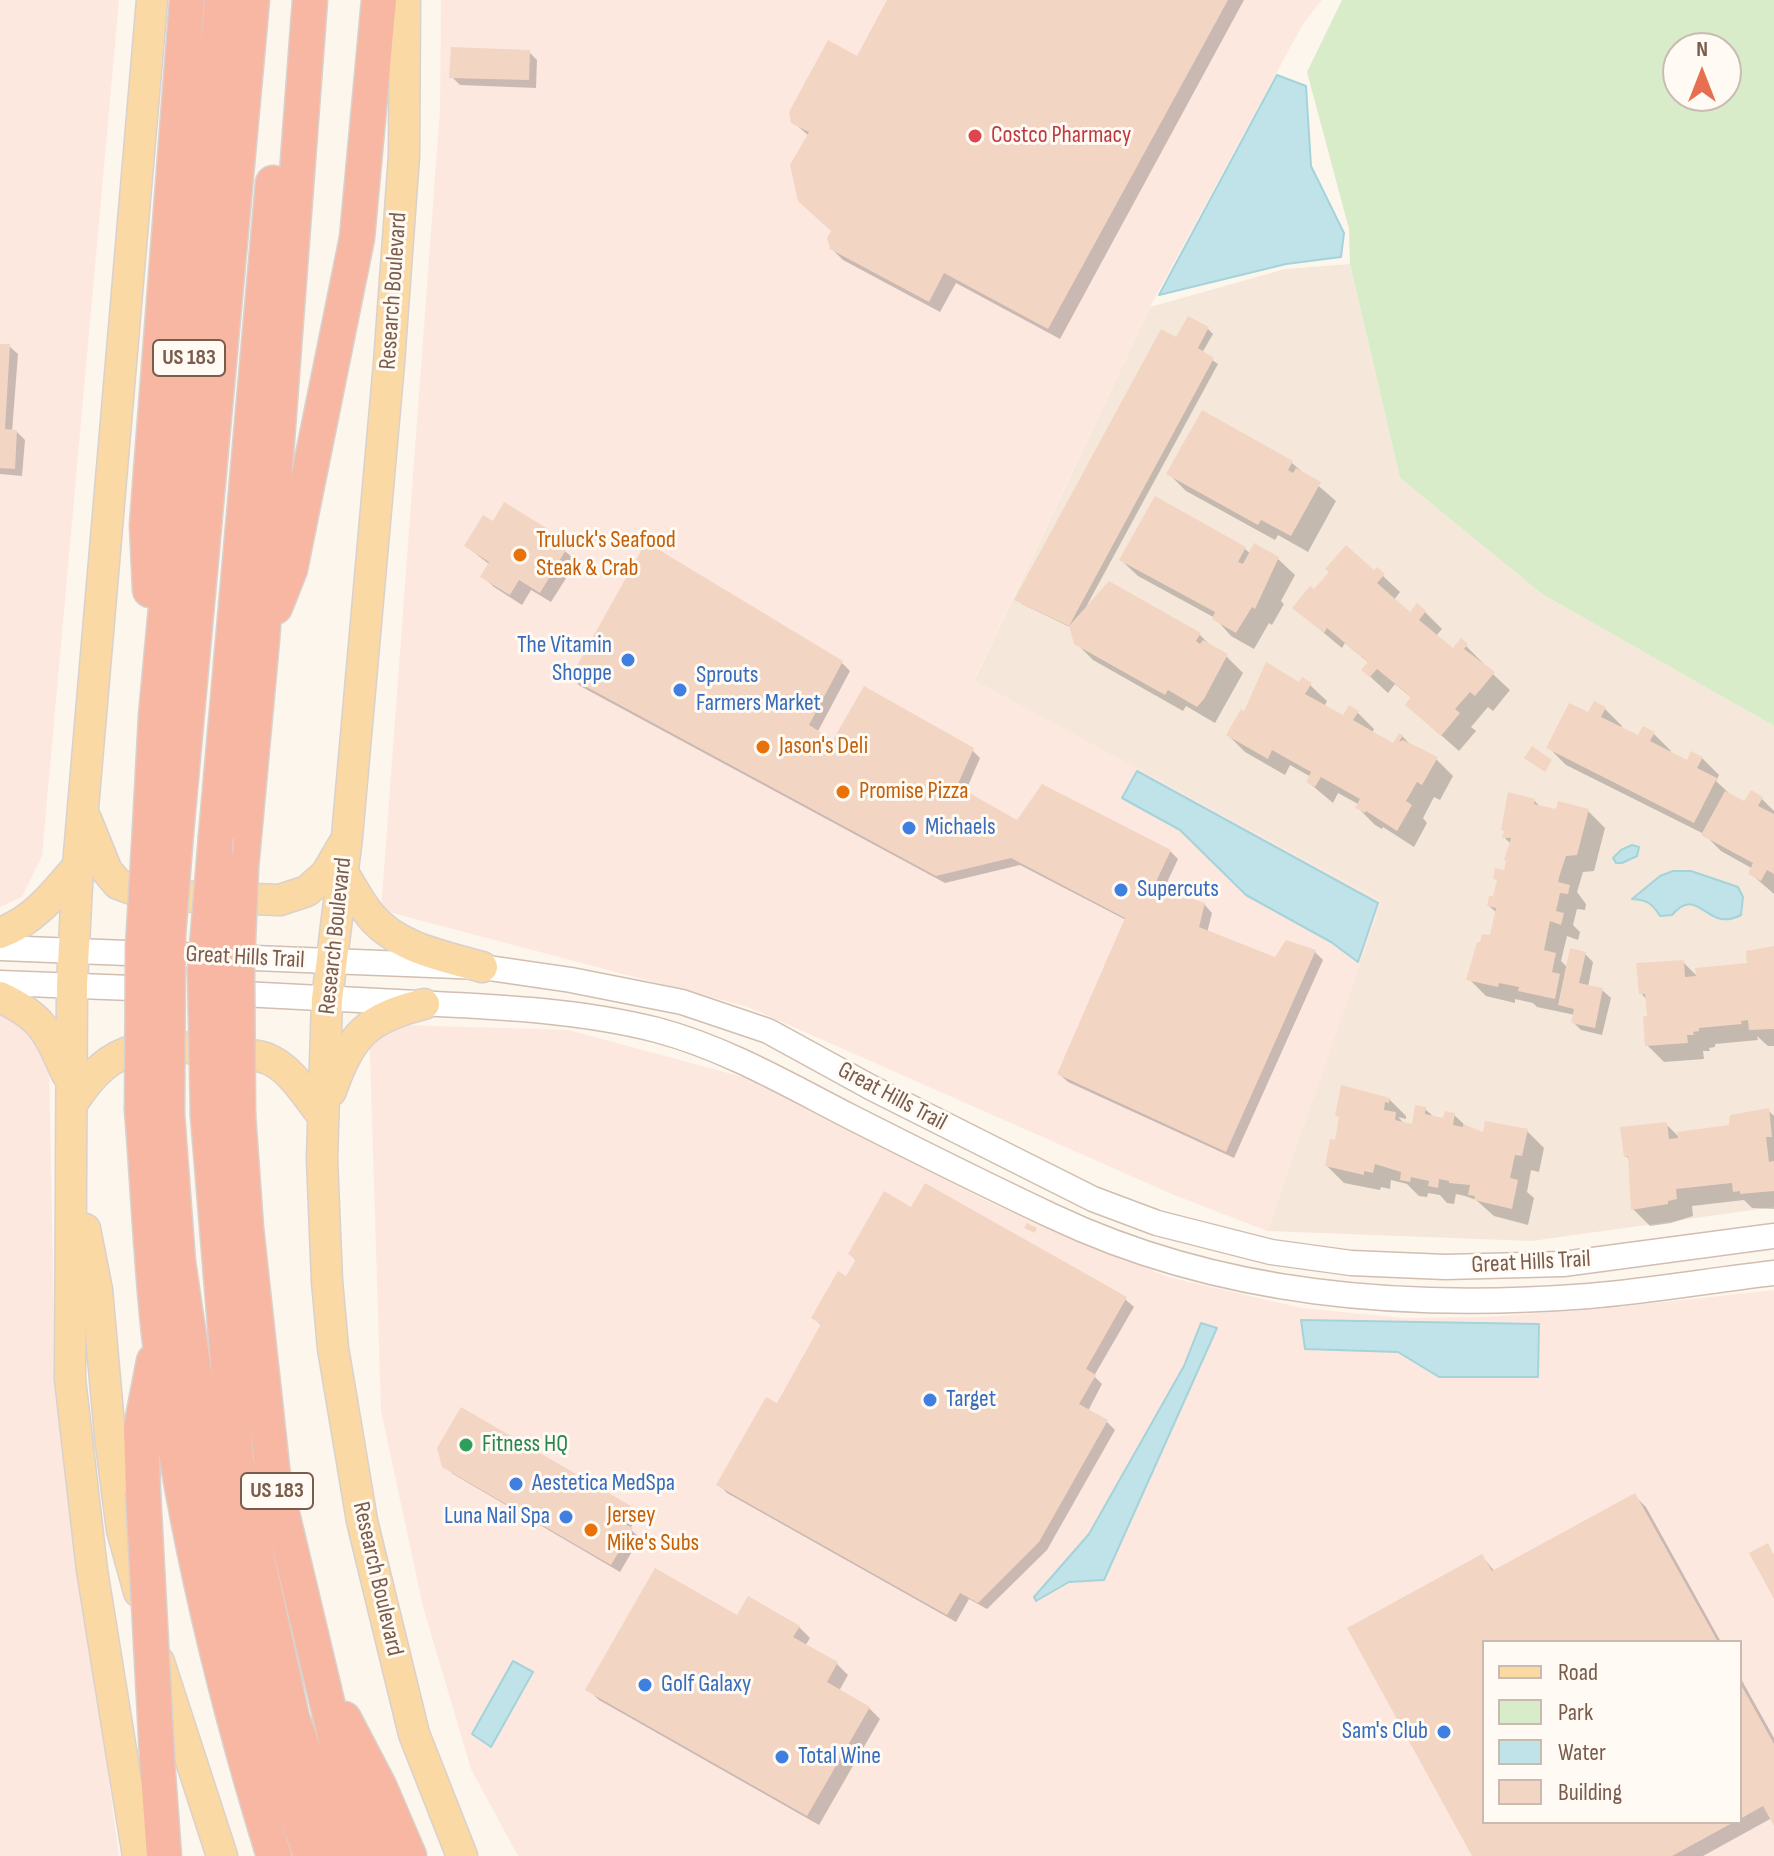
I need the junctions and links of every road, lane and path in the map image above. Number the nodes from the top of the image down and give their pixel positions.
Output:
1 (152, 0) edge
2 (187, 0) edge
3 (222, 0) edge
4 (252, 0) edge
5 (289, 0) edge
6 (310, 0) edge
7 (379, 0) edge
8 (405, 0) edge
9 (262, 640) junction
10 (156, 716) junction
11 (83, 810) junction
12 (163, 831) junction
13 (230, 835) junction
14 (347, 837) junction
15 (78, 866) junction
16 (343, 873) junction
17 (0, 933) edge
18 (0, 948) edge
19 (74, 950) junction
20 (331, 963) junction
21 (482, 967) junction
22 (0, 983) edge
23 (72, 984) junction
24 (0, 997) edge
25 (327, 999) junction
26 (424, 1004) junction
27 (72, 1094) junction
28 (154, 1112) junction
29 (223, 1115) junction
30 (323, 1116) junction
31 (72, 1164) junction
32 (1774, 1236) edge
33 (1774, 1273) edge
34 (159, 1333) junction
35 (319, 1672) junction
36 (138, 1856) edge
37 (164, 1856) edge
38 (222, 1856) edge
39 (274, 1856) edge
40 (311, 1856) edge
41 (341, 1856) edge
42 (376, 1856) edge
43 (409, 1856) edge
44 (462, 1856) edge

1 - 11 main road
2 - 10 highway
3 - 10 highway, US 183
4 - 12 highway
5 - 13 highway
6 - 9 highway, US 183
7 - 9 highway
8 - 14 main road, Research Boulevard
9 - 13 highway, US 183
10 - 12 highway, US 183
11 - 14 main road
11 - 15 main road
12 - 28 highway, US 183, bridge
13 - 29 highway, US 183, bridge
14 - 16 main road, Research Boulevard
15 - 17 main road
15 - 19 main road
16 - 20 main road, Research Boulevard
16 - 21 main road
18 - 19 street, Great Hills Trail
19 - 20 street, Great Hills Trail
19 - 23 main road
20 - 21 street, Great Hills Trail
20 - 25 main road, Research Boulevard
21 - 32 street, Great Hills Trail
22 - 23 street, Great Hills Trail
23 - 25 street, Great Hills Trail
23 - 27 main road
24 - 27 main road
25 - 26 street, Great Hills Trail
25 - 30 main road, Research Boulevard
26 - 30 main road
26 - 33 street, Great Hills Trail
27 - 30 main road
27 - 31 main road
28 - 34 highway, US 183
28 - 40 highway
29 - 35 highway, US 183
29 - 41 highway
30 - 44 main road, Research Boulevard
31 - 36 main road
31 - 38 main road
34 - 37 highway, bridge
34 - 39 highway, US 183
35 - 42 highway, US 183
35 - 43 highway

